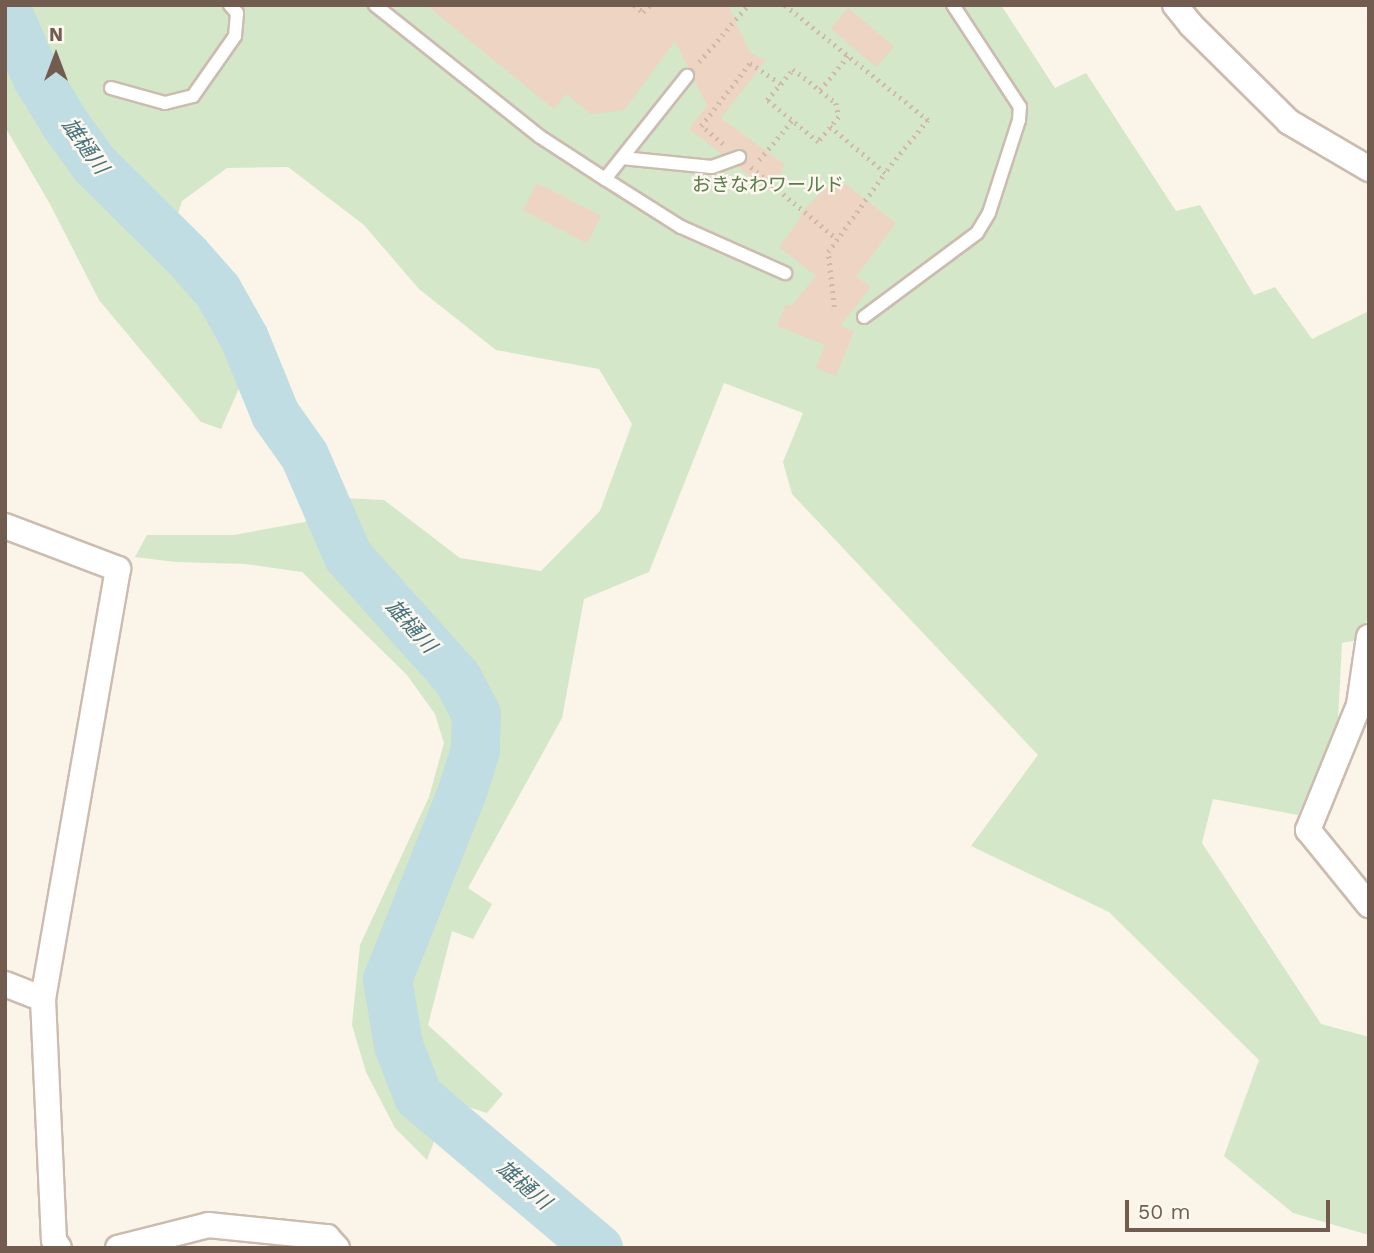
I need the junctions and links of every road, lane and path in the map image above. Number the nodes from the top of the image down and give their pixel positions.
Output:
1 (230, 5) edge
2 (375, 5) edge
3 (634, 5) edge
4 (650, 5) edge
5 (748, 5) edge
6 (785, 5) edge
7 (953, 5) edge
8 (1175, 5) edge
9 (848, 56) junction
10 (750, 63) dead end
11 (687, 76) joint
12 (781, 83) junction
13 (111, 88) dead end
14 (819, 91) junction
15 (792, 121) junction
16 (830, 127) junction
17 (739, 157) dead end
18 (622, 158) junction
19 (752, 168) dead end
20 (1369, 169) edge
21 (885, 173) junction
22 (605, 179) junction
23 (785, 273) dead end
24 (834, 307) dead end
25 (864, 317) dead end
26 (5, 526) edge
27 (1369, 637) edge
28 (1369, 905) edge
29 (5, 984) edge
30 (43, 999) junction
31 (59, 1248) edge
32 (118, 1248) edge
33 (337, 1248) edge

1 - 13 lane
2 - 22 lane
3 - 4 path
5 - 11 path
6 - 9 path
7 - 25 lane
8 - 20 street
9 - 14 path
9 - 21 path
10 - 12 path
11 - 18 lane
12 - 14 path
12 - 15 path
14 - 16 path
15 - 16 path
15 - 19 path
16 - 21 path
17 - 18 lane
18 - 22 lane
21 - 24 path
22 - 23 lane
26 - 30 street
27 - 28 street
29 - 30 street
30 - 31 street
32 - 33 street

